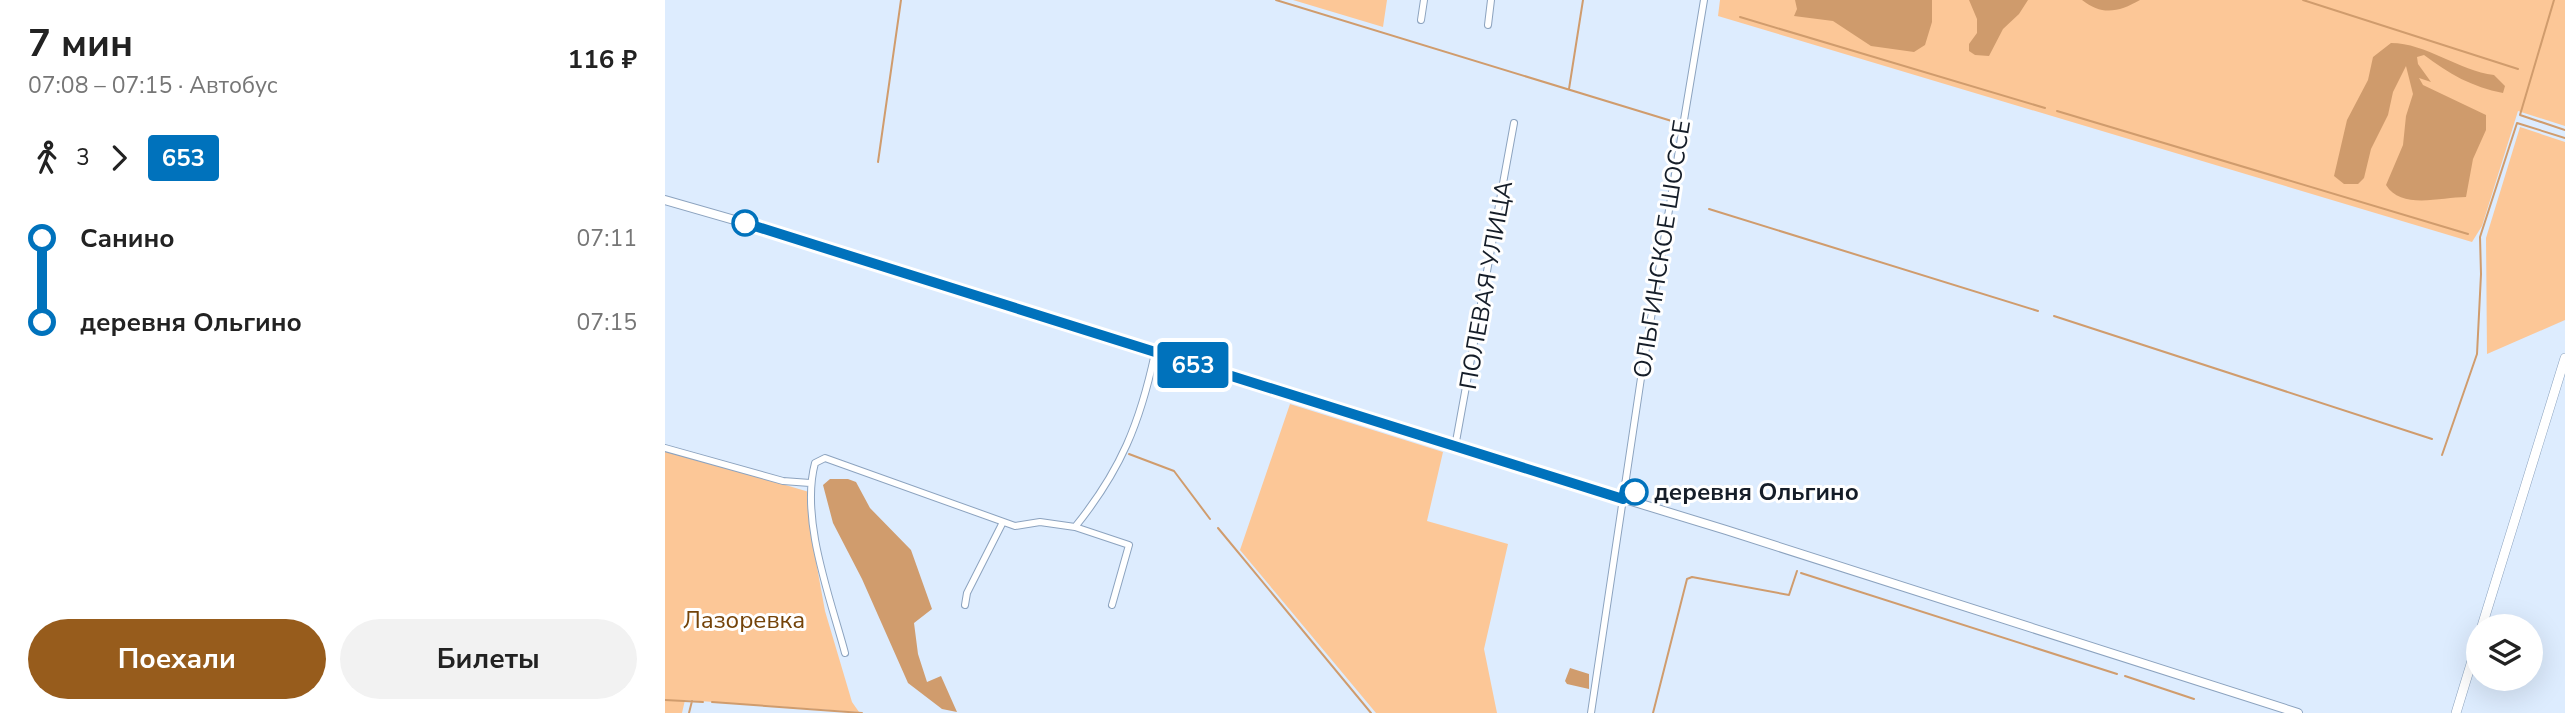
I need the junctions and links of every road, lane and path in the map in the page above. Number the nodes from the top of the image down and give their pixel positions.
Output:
1 (1424, 0) edge
2 (1491, 0) edge
3 (1705, 0) edge
4 (1421, 20) dead end
5 (1488, 25) dead end
6 (1514, 122) dead end
7 (665, 200) edge
8 (1155, 353) junction
9 (2565, 358) edge
10 (1455, 447) junction
11 (665, 448) edge
12 (810, 482) junction
13 (1623, 499) junction
14 (1003, 522) junction
15 (1075, 527) junction
16 (965, 605) dead end
17 (1112, 605) dead end
18 (2486, 614) edge
19 (845, 653) dead end
20 (2466, 680) edge
21 (1591, 713) edge
22 (2298, 713) edge
23 (2456, 713) edge

1 - 4 street
2 - 5 street
3 - 13 street, ОЛЬГИНСКОЕ ШОССЕ
6 - 10 street, ПОЛЕВАЯ УЛИЦА
7 - 8 street
8 - 10 street
8 - 15 street
9 - 18 main road
10 - 13 street
11 - 12 street
12 - 14 street
12 - 19 street
13 - 21 street, ОЛЬГИНСКОЕ ШОССЕ
13 - 22 street
14 - 15 street
14 - 16 street
15 - 17 street
20 - 23 main road

